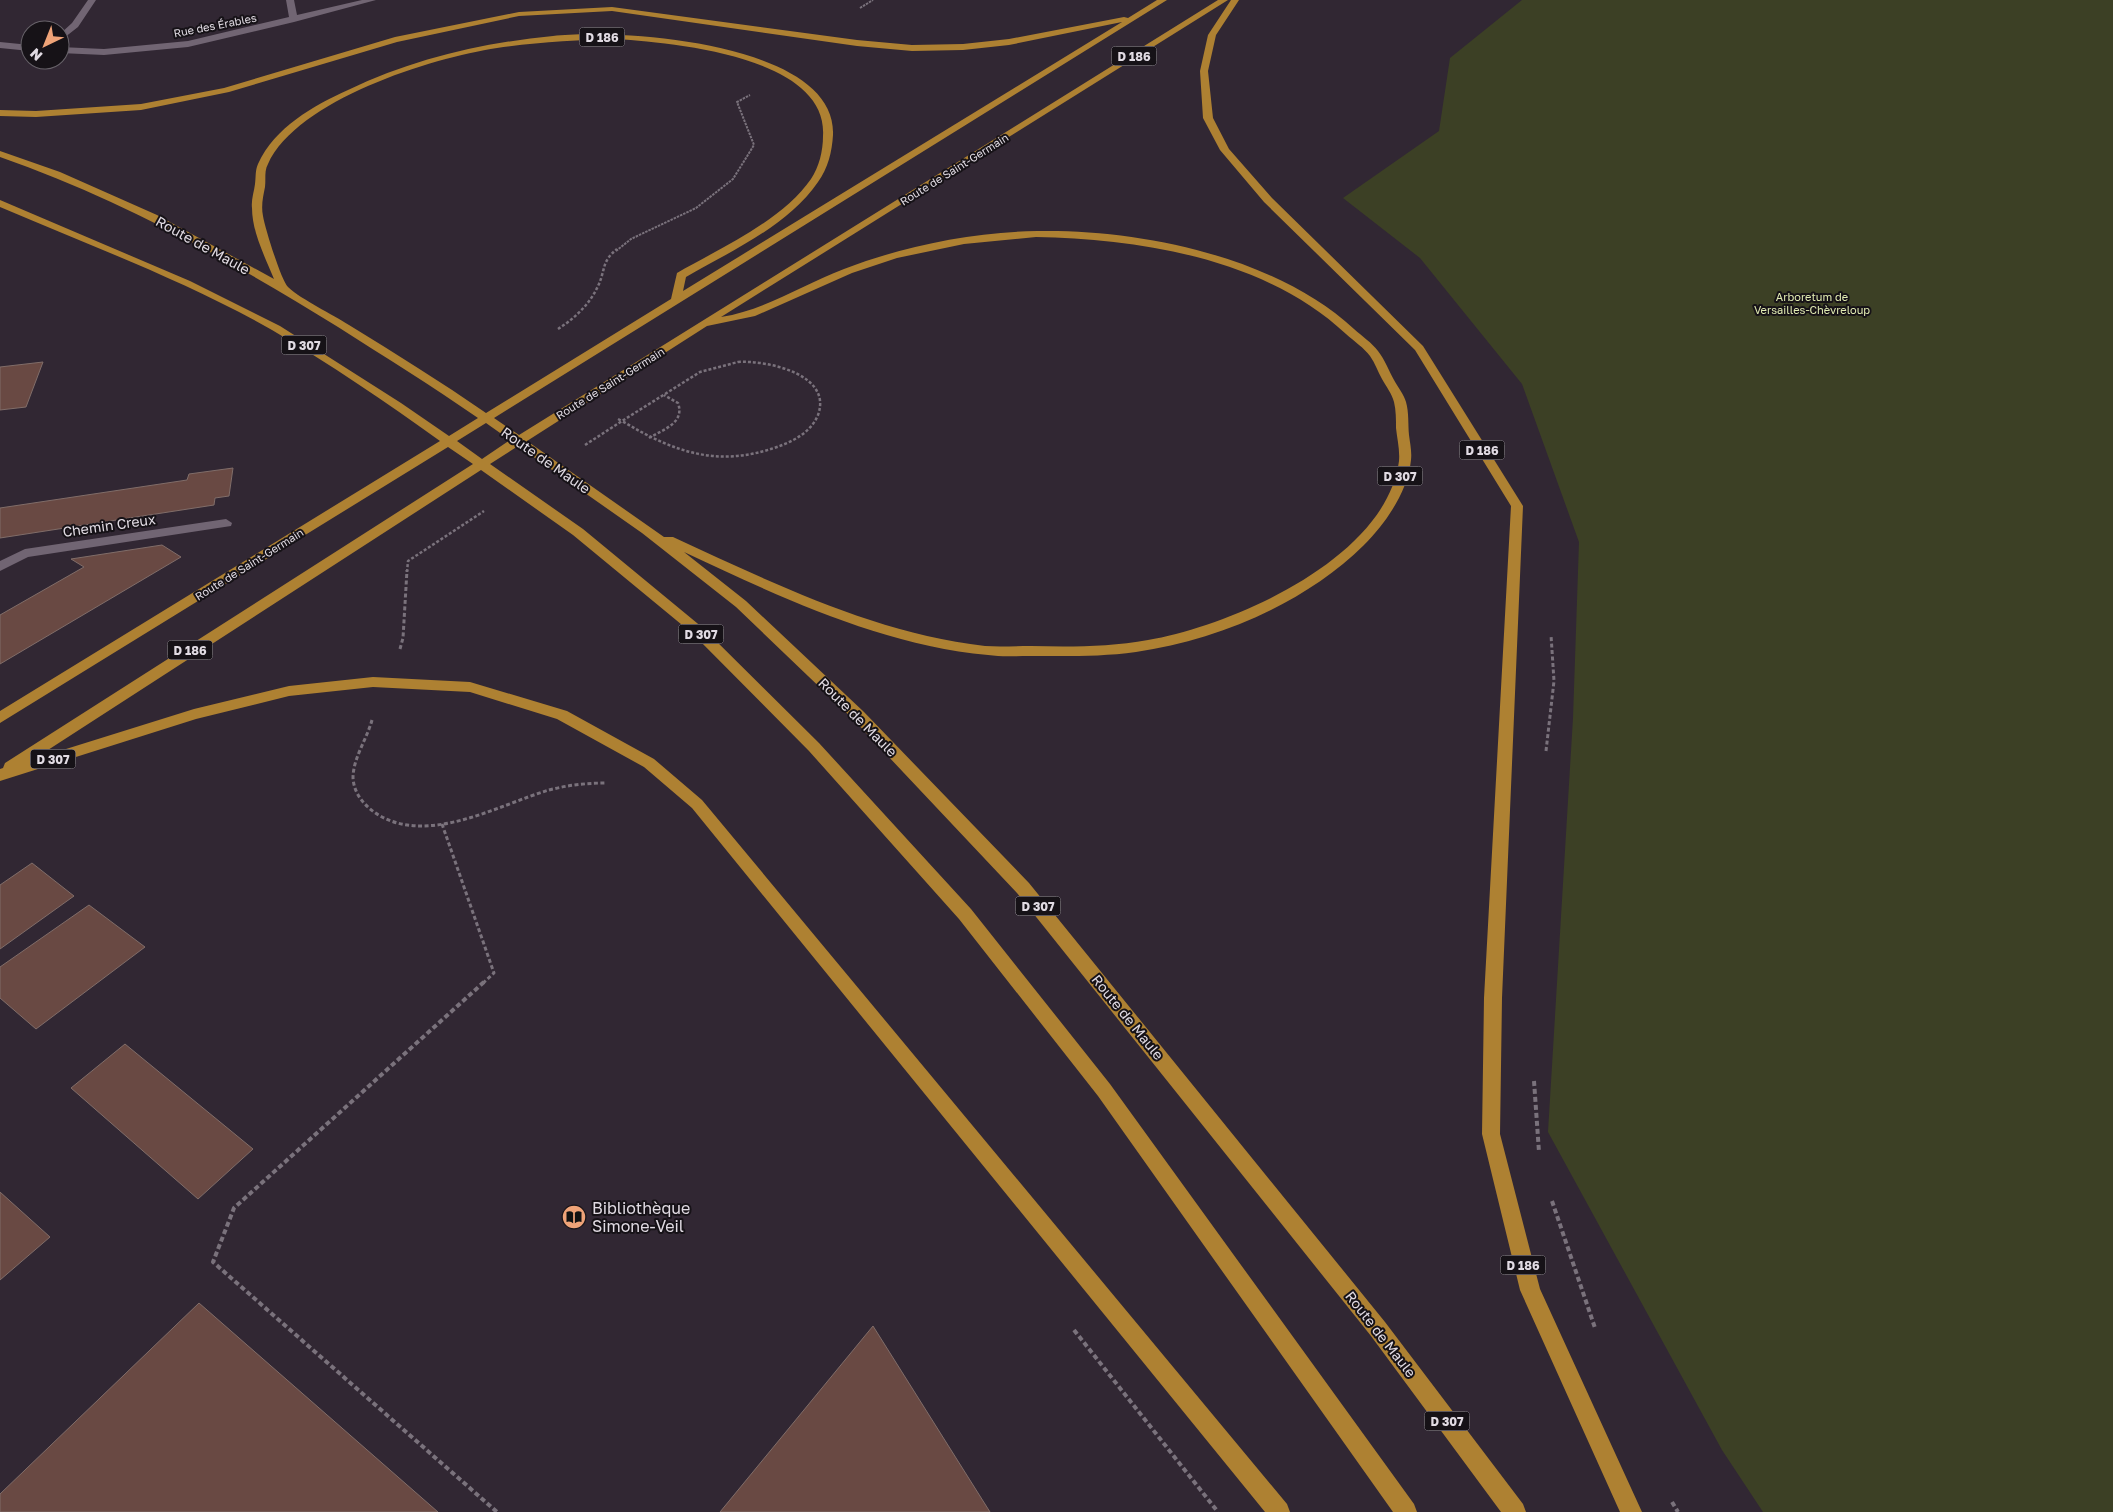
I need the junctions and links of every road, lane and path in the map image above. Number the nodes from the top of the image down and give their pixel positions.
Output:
1 (92, 0) edge
2 (290, 0) edge
3 (372, 0) edge
4 (1163, 0) edge
5 (1224, 0) edge
6 (1236, 0) edge
7 (1135, 17) junction
8 (294, 20) junction
9 (70, 29) edge
10 (0, 45) edge
11 (20, 47) edge
12 (70, 50) edge
13 (743, 97) dead end
14 (0, 113) edge
15 (0, 154) edge
16 (1, 204) edge
17 (282, 288) junction
18 (676, 300) junction
19 (708, 323) junction
20 (553, 332) dead end
21 (664, 394) junction
22 (654, 400) dead end
23 (226, 523) dead end
24 (647, 530) junction
25 (415, 556) dead end
26 (0, 567) edge
27 (400, 652) dead end
28 (0, 718) edge
29 (373, 720) dead end
30 (0, 774) edge
31 (609, 783) dead end
32 (442, 824) junction
33 (497, 1512) edge
34 (1279, 1512) edge
35 (1406, 1512) edge
36 (1515, 1512) edge
37 (1631, 1512) edge

1 - 9 street
2 - 8 street
3 - 8 street, Rue des Érables
4 - 7 main road, Route de Saint-Germain / D 186
5 - 19 main road, Route de Saint-Germain / D 186
6 - 37 main road, D 186
7 - 14 main road, D 186
7 - 18 main road, Route de Saint-Germain / D 186
8 - 12 street, Rue des Érables
10 - 11 street
13 - 20 path
15 - 17 main road, Route de Maule / D 307
16 - 35 main road, D 307
17 - 18 main road, D 186
17 - 24 main road, Route de Maule / D 307
18 - 28 main road, Route de Saint-Germain / D 186
19 - 24 main road, D 307
19 - 30 main road, Route de Saint-Germain / D 186
21 - 21 path
21 - 22 path
23 - 26 street, Chemin Creux
24 - 36 main road, Route de Maule / D 307
25 - 27 path
29 - 32 path
30 - 34 main road, D 307
31 - 32 path
32 - 33 path

